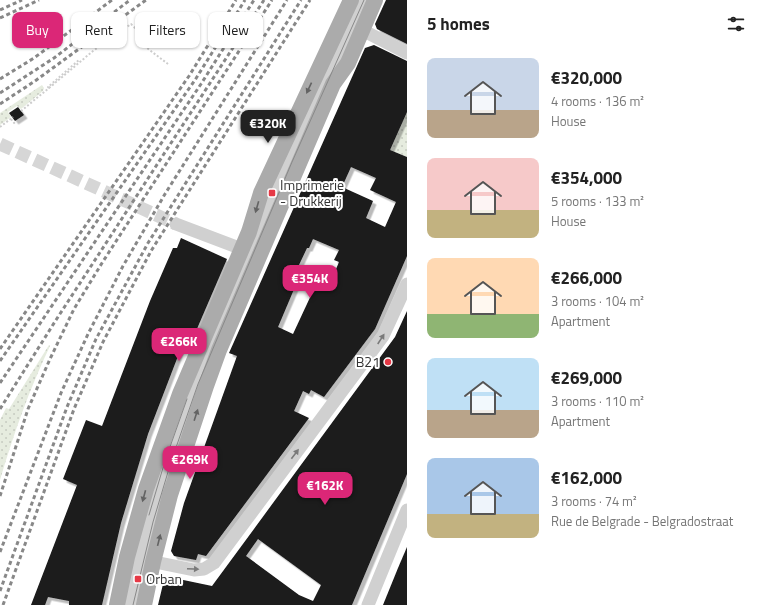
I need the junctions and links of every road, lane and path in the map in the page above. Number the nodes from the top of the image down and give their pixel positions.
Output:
1 (351, 0) edge
2 (361, 0) edge
3 (375, 0) edge
4 (350, 27) junction
5 (407, 53) edge
6 (79, 60) dead end
7 (168, 64) dead end
8 (49, 88) junction
9 (21, 111) dead end
10 (15, 124) dead end
11 (0, 127) edge
12 (176, 224) tunnel mouth
13 (242, 249) junction
14 (407, 284) edge
15 (206, 355) junction
16 (186, 380) junction
17 (407, 510) edge
18 (140, 560) junction
19 (117, 605) edge
20 (130, 605) edge
21 (144, 605) edge
22 (368, 605) edge

1 - 4 main road
2 - 4 street
3 - 4 main road
4 - 5 street
4 -> 13 main road
4 - 15 street
18 -> 4 main road
6 - 8 path
7 - 8 path
8 - 9 path
10 - 11 path
12 - 13 street
13 - 16 main road
18 -> 14 street
15 - 16 street
15 - 18 street
16 -> 18 main road
17 - 22 street
18 - 19 main road
18 - 20 street
18 - 21 main road

